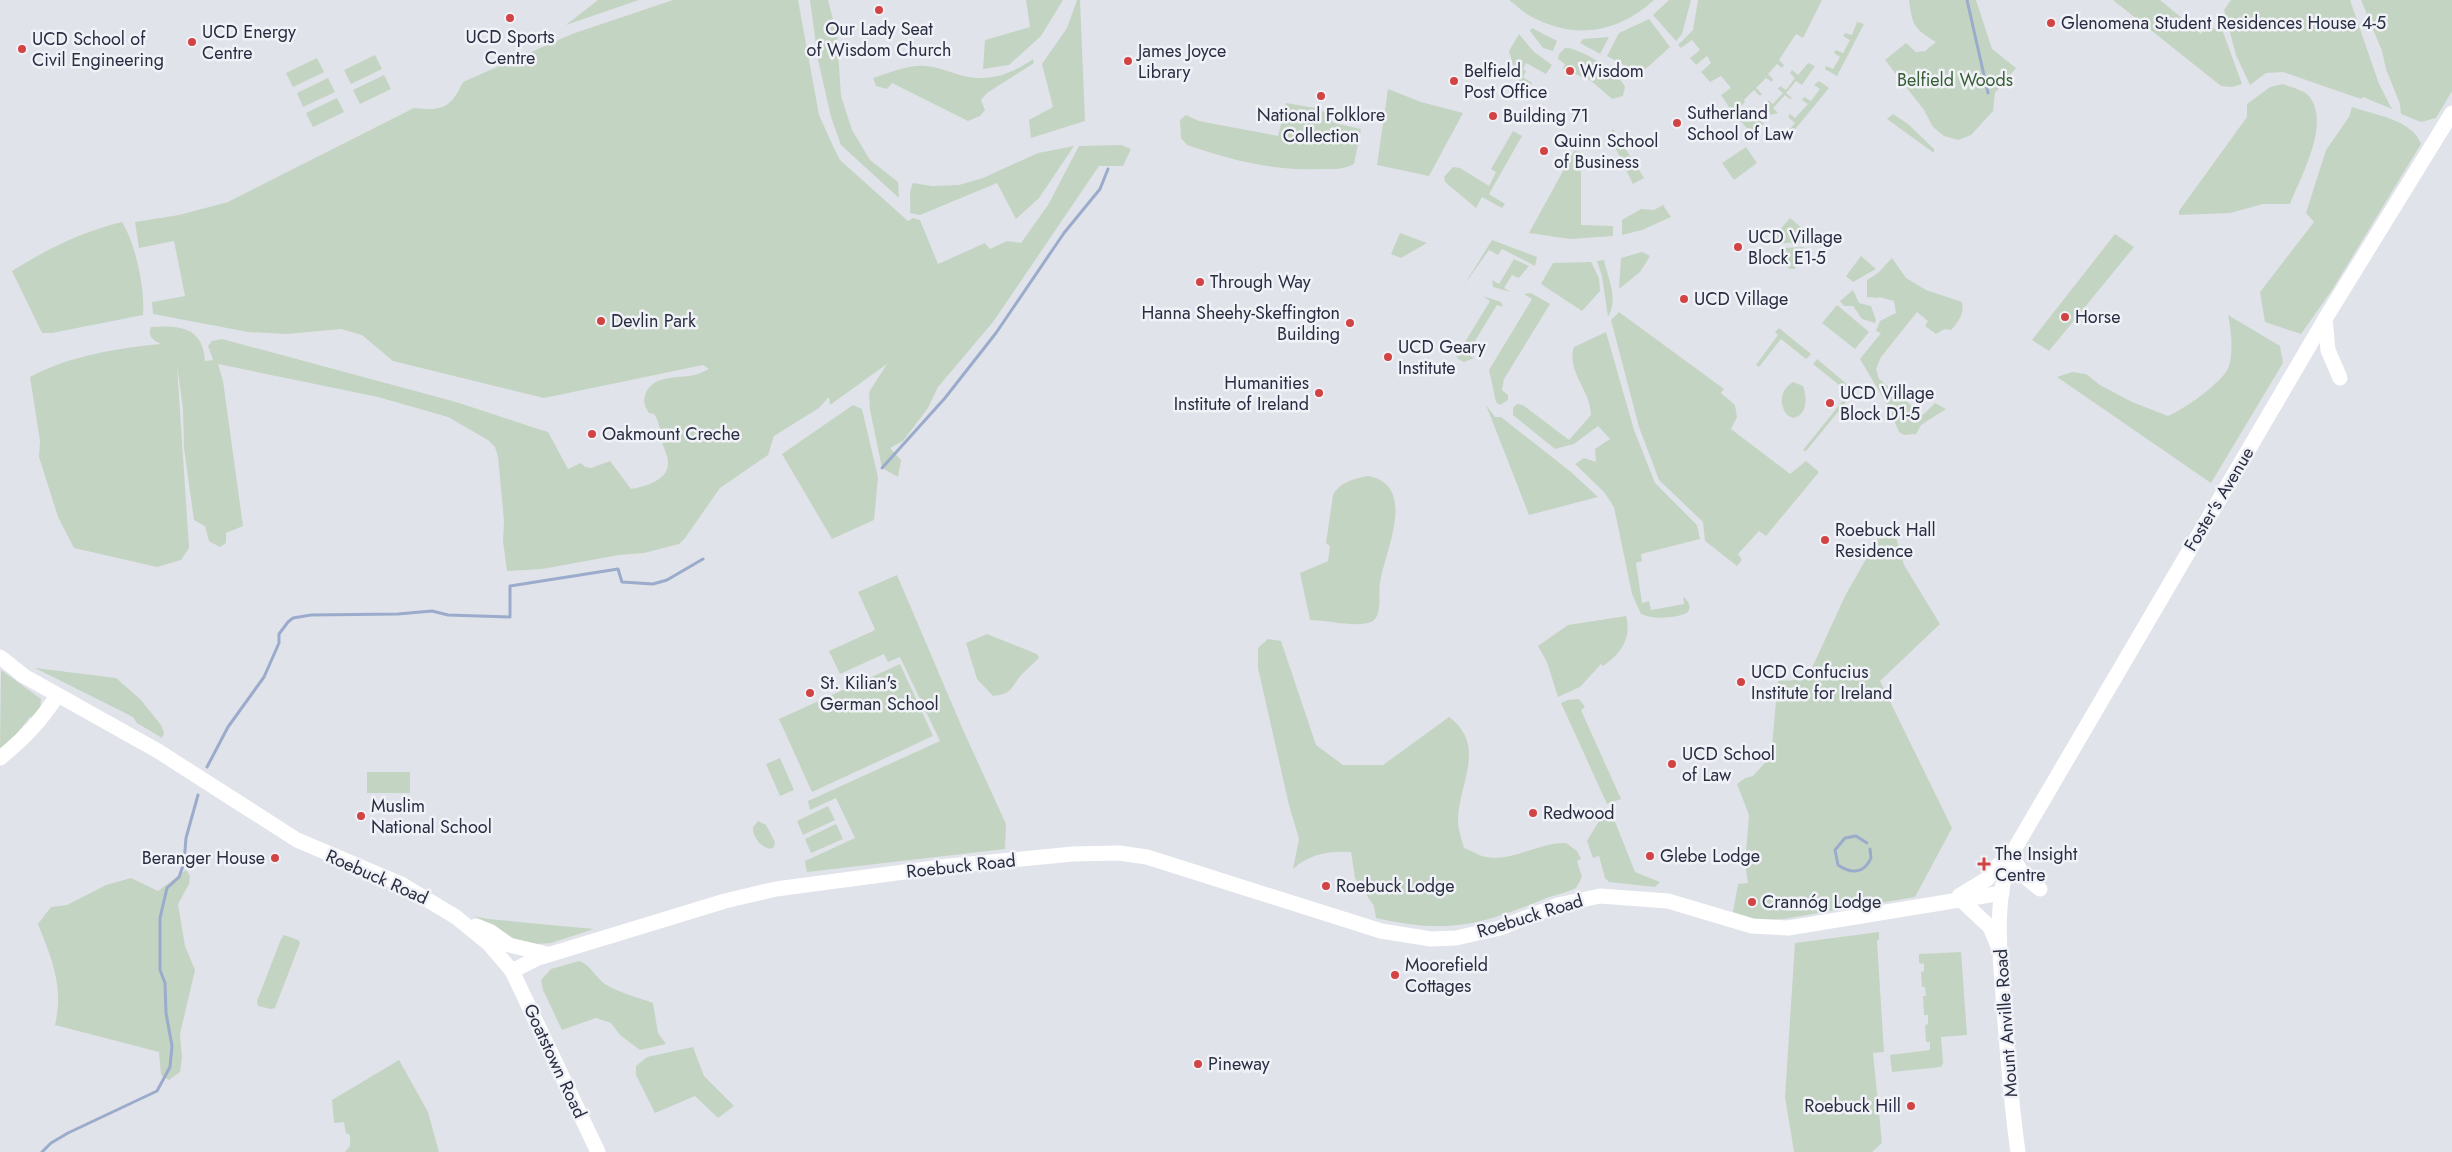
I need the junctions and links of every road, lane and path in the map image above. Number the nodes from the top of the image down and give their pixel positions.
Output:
1 (2452, 113) edge
2 (2325, 319) junction
3 (2340, 378) dead end
4 (0, 657) edge
5 (57, 696) junction
6 (0, 758) edge
7 (2010, 857) junction
8 (2040, 889) dead end
9 (2002, 893) junction
10 (1956, 900) junction
11 (460, 920) junction
12 (2001, 952) junction
13 (550, 954) junction
14 (512, 971) junction
15 (598, 1152) edge
16 (2018, 1152) edge

1 - 2 main road, Foster's Avenue
2 - 3 main road
2 - 7 main road, Foster's Avenue
4 - 5 main road, Roebuck Road
5 - 6 main road
5 - 11 main road, Roebuck Road
7 - 8 main road
7 - 9 main road, Foster's Avenue
7 - 10 main road
9 - 10 main road, Roebuck Road
9 - 12 main road, Mount Anville Road
10 - 12 main road
10 - 13 main road, Roebuck Road
11 - 13 main road
11 - 14 main road, Roebuck Road
12 - 16 main road, Mount Anville Road
13 - 14 main road, Roebuck Road
14 - 15 main road, Goatstown Road

